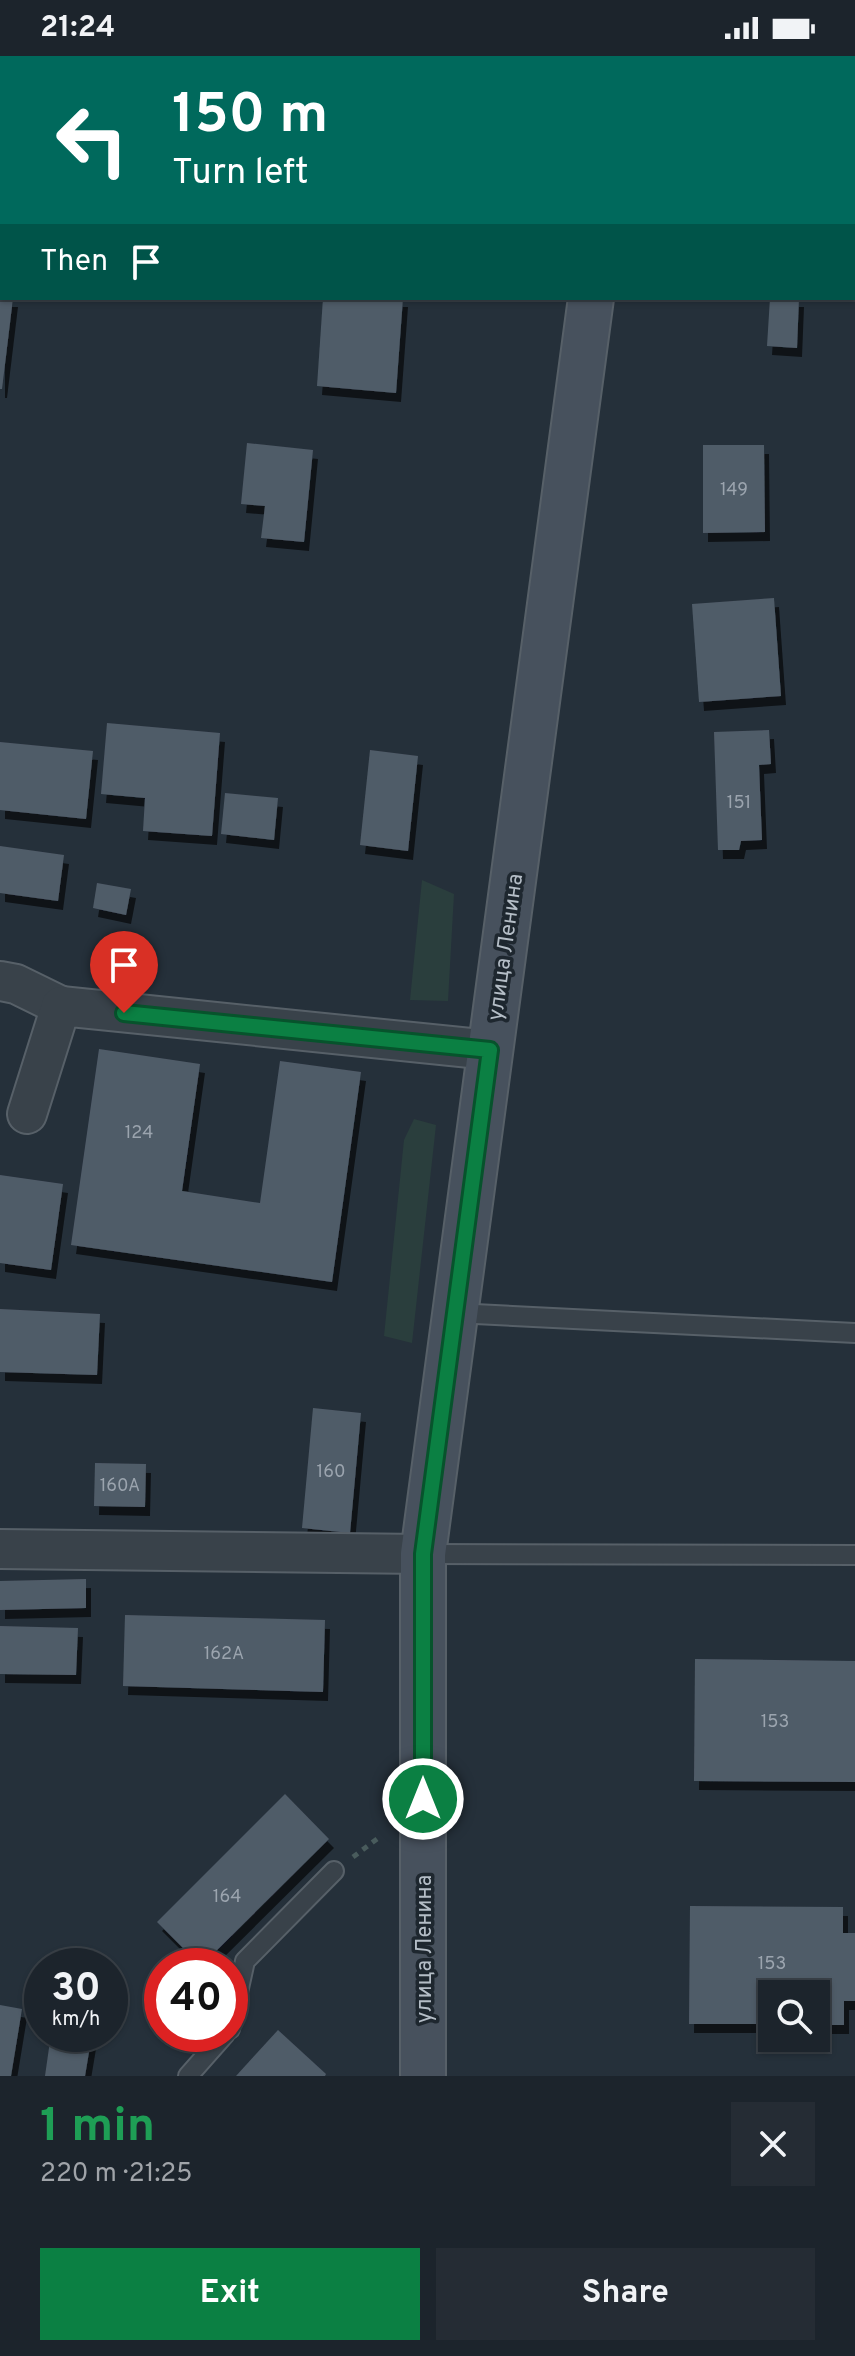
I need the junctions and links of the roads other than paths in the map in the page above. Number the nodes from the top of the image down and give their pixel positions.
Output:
1 (591, 300) edge
2 (0, 981) edge
3 (61, 1006) junction
4 (490, 1050) junction
5 (27, 1114) dead end
6 (455, 1313) junction
7 (855, 1333) edge
8 (0, 1549) edge
9 (423, 1554) junction
10 (855, 1555) edge
11 (334, 1871) road end
12 (248, 1958) edge
13 (209, 2052) edge
14 (188, 2076) edge
15 (423, 2076) edge

1 - 4 street, улица Ленина
2 - 3 street
3 - 4 street
3 - 5 street
4 - 6 street, улица Ленина
6 - 7 lane
6 - 9 street, улица Ленина
8 - 9 street
9 - 10 lane
9 - 15 street, улица Ленина
11 - 12 lane
13 - 14 lane

